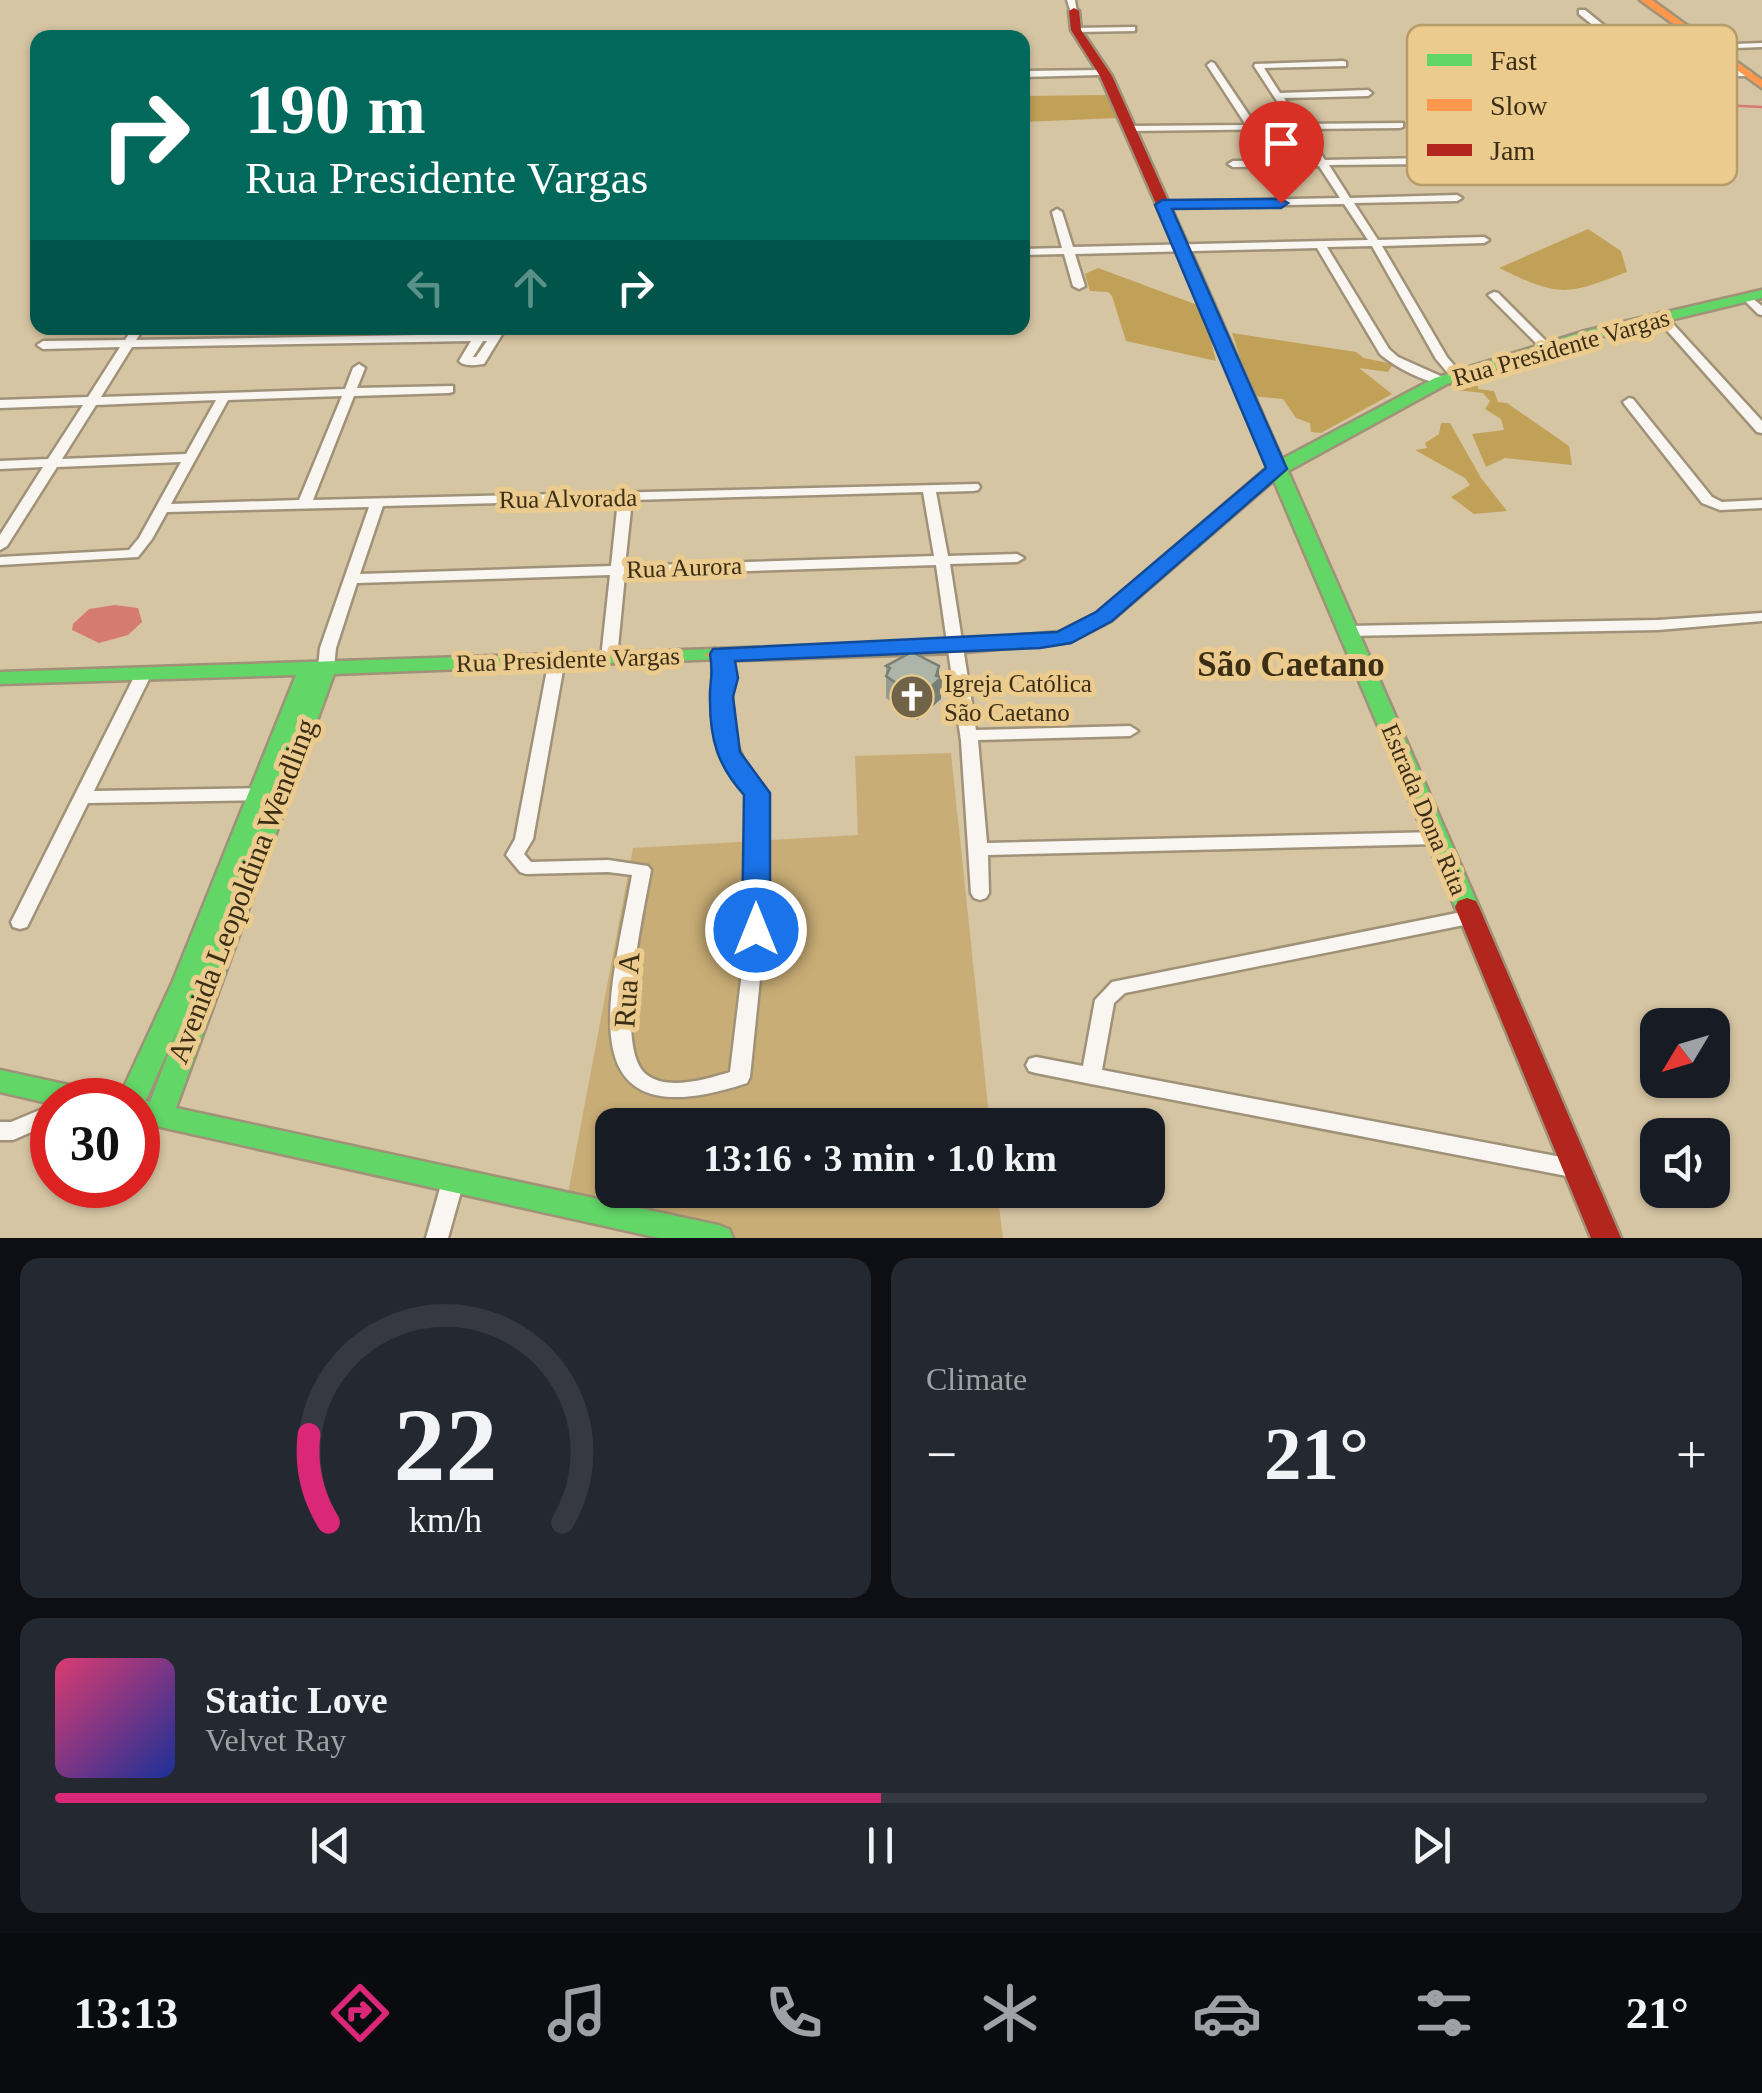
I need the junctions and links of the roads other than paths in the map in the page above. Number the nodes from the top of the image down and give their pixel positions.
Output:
1 (1645, 0) edge
2 (1582, 12) dead end
3 (1074, 14) edge
4 (1598, 25) edge
5 (1679, 25) edge
6 (1132, 29) dead end
7 (1762, 45) edge
8 (1737, 46) edge
9 (1342, 64) dead end
10 (1211, 65) dead end
11 (1100, 72) junction
12 (1030, 74) edge
13 (1368, 93) dead end
14 (1276, 96) junction
15 (1400, 125) dead end
16 (1252, 126) junction
17 (1295, 126) junction
18 (1130, 129) junction
19 (1407, 162) edge
20 (1233, 164) dead end
21 (1321, 164) junction
22 (1457, 198) dead end
23 (1346, 203) junction
24 (1162, 205) junction
25 (1056, 212) dead end
26 (1484, 240) dead end
27 (1321, 246) junction
28 (1378, 246) junction
29 (1181, 249) junction
30 (1030, 252) edge
31 (1068, 252) junction
32 (1079, 286) dead end
33 (1494, 295) dead end
34 (1757, 301) edge
35 (1660, 316) junction
36 (133, 335) edge
37 (399, 335) edge
38 (127, 344) junction
39 (43, 345) dead end
40 (1546, 346) junction
41 (358, 368) dead end
42 (1449, 379) junction
43 (449, 389) dead end
44 (349, 392) junction
45 (224, 397) junction
46 (91, 401) junction
47 (1629, 402) dead end
48 (0, 404) edge
49 (1762, 429) edge
50 (190, 458) junction
51 (53, 464) junction
52 (0, 465) edge
53 (1276, 469) junction
54 (973, 487) dead end
55 (929, 491) junction
56 (626, 498) junction
57 (378, 501) junction
58 (304, 503) junction
59 (1762, 504) edge
60 (163, 508) junction
61 (0, 546) edge
62 (1017, 558) dead end
63 (942, 560) junction
64 (0, 561) edge
65 (619, 569) junction
66 (350, 579) junction
67 (1762, 617) edge
68 (1347, 631) junction
69 (955, 647) junction
70 (722, 654) junction
71 (609, 658) junction
72 (557, 660) junction
73 (321, 661) junction
74 (144, 673) junction
75 (0, 678) edge
76 (1130, 731) dead end
77 (967, 735) junction
78 (270, 794) junction
79 (84, 797) junction
80 (1438, 838) junction
81 (980, 849) junction
82 (980, 893) dead end
83 (1472, 916) junction
84 (20, 922) dead end
85 (1036, 1065) dead end
86 (1091, 1076) junction
87 (142, 1078) edge
88 (0, 1081) edge
89 (160, 1082) edge
90 (30, 1088) edge
91 (160, 1116) edge
92 (30, 1124) edge
93 (0, 1131) edge
94 (1578, 1169) junction
95 (453, 1181) junction
96 (437, 1238) edge
97 (718, 1238) edge
98 (1606, 1238) edge

1 - 5 main road
2 - 4 street
3 - 6 street
3 - 11 main road, Estrada Dona Rita
7 - 8 street
9 - 14 street
10 - 16 street
11 - 12 street
11 - 18 main road, Estrada Dona Rita
13 - 14 street
14 - 17 street
15 - 17 street
16 - 17 street
16 - 18 street
17 - 21 street
18 - 24 main road, Estrada Dona Rita
19 - 21 street
20 - 21 street
21 - 23 street
22 - 23 street
23 - 24 street
23 - 28 street
24 - 29 main road, Estrada Dona Rita
25 - 31 street
26 - 28 street
27 - 28 street
27 - 29 street
27 - 42 street
28 - 42 street
29 - 31 street
29 - 53 main road, Estrada Dona Rita
30 - 31 street
31 - 32 street
33 - 40 street
34 - 35 main road, Rua Presidente Vargas
35 - 40 main road, Rua Presidente Vargas
35 - 49 street
36 - 38 street
37 - 38 street
38 - 39 street
38 - 46 street
40 - 42 main road, Rua Presidente Vargas
41 - 44 street
42 - 53 main road, Rua Presidente Vargas
43 - 44 street
44 - 45 street
44 - 58 street
45 - 46 street
45 - 50 street
46 - 48 street
46 - 51 street
47 - 59 street
50 - 51 street
50 - 60 street
51 - 52 street
51 - 61 street
53 - 68 main road, Estrada Dona Rita
53 - 69 main road, Rua Presidente Vargas
54 - 55 street, Rua Alvorada
55 - 56 street, Rua Alvorada
55 - 63 street
56 - 57 street, Rua Alvorada
56 - 65 street
57 - 58 street, Rua Alvorada
57 - 66 street
58 - 60 street, Rua Alvorada
60 - 64 street
62 - 63 street, Rua Aurora
63 - 65 street, Rua Aurora
63 - 69 street
65 - 66 street, Rua Aurora
65 - 71 street
66 - 73 street
67 - 68 street
68 - 80 main road, Estrada Dona Rita
69 - 70 main road, Rua Presidente Vargas
69 - 77 street
70 - 71 main road, Rua Presidente Vargas
70 - 72 street, Rua A
71 - 72 main road, Rua Presidente Vargas
72 - 73 main road, Rua Presidente Vargas
73 - 74 main road, Rua Presidente Vargas
73 - 78 main road, Avenida Leopoldina Wendling
74 - 75 main road, Rua Presidente Vargas
74 - 79 street
76 - 77 street
77 - 81 street
78 - 79 street
78 - 87 main road, Avenida Leopoldina Wendling
78 - 89 main road, Avenida Leopoldina Wendling
79 - 84 street
80 - 81 street
80 - 83 main road, Estrada Dona Rita
81 - 82 street
83 - 86 street
83 - 94 main road, Estrada Dona Rita
85 - 86 street
86 - 94 street
88 - 90 main road
91 - 95 main road
92 - 93 street
94 - 98 main road, Estrada Dona Rita
95 - 96 street
95 - 97 main road

